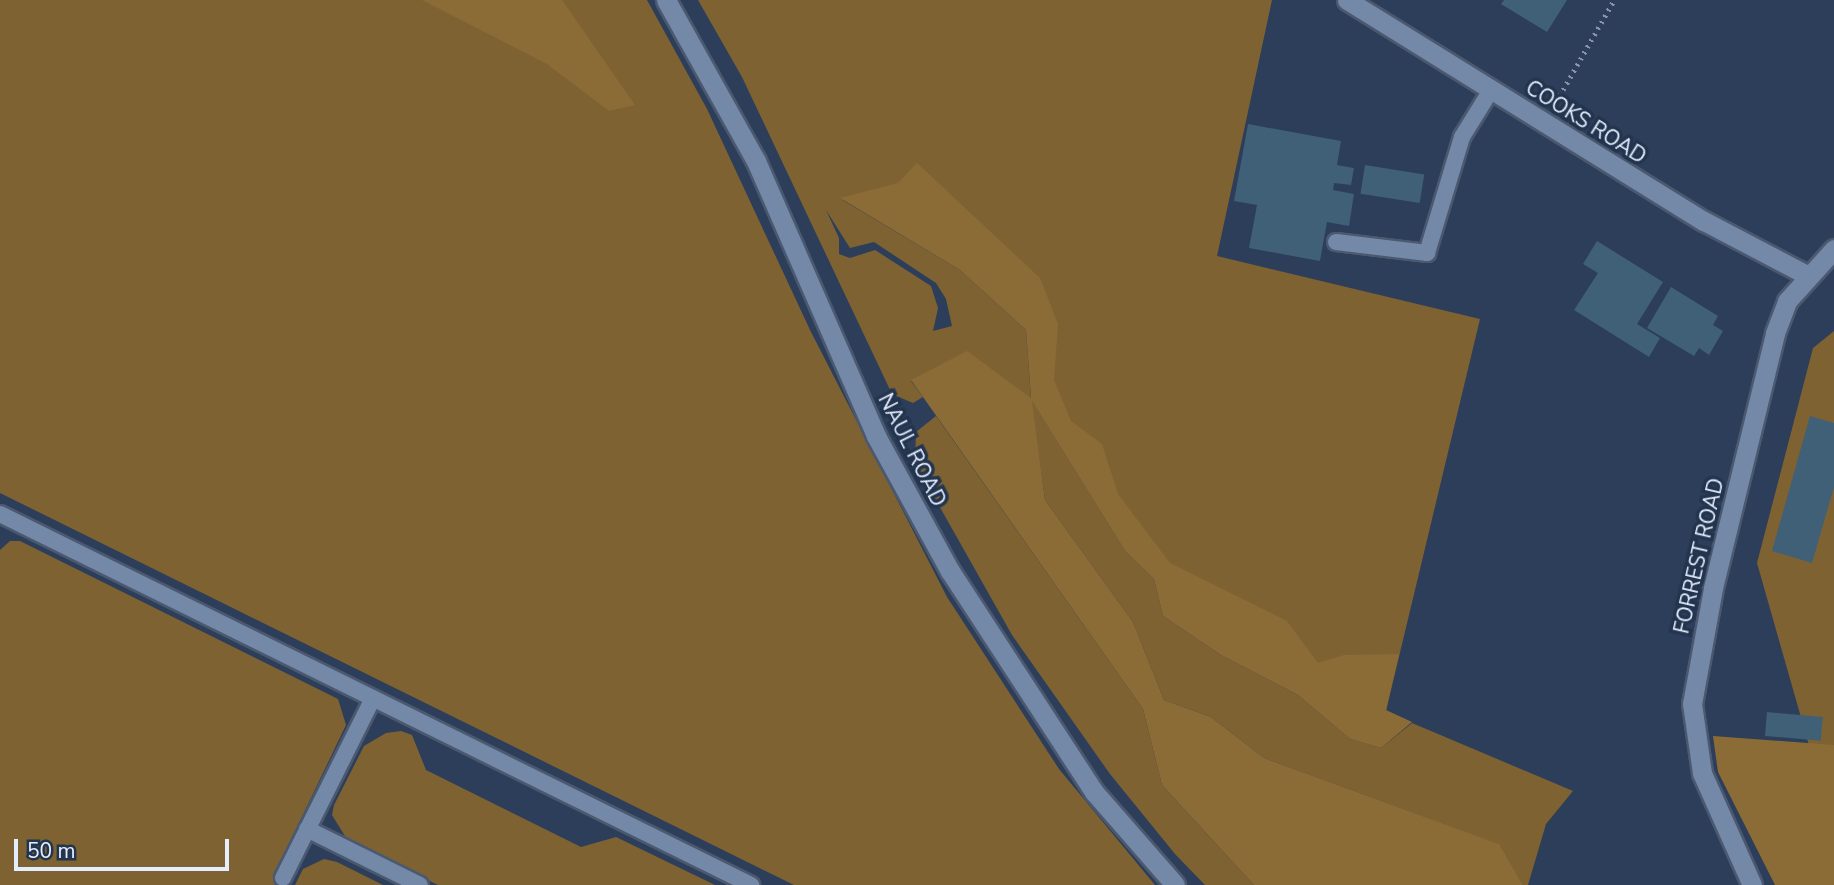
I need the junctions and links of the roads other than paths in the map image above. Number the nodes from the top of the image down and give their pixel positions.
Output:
1 (666, 0) edge
2 (1347, 0) edge
3 (1491, 90) junction
4 (1336, 242) dead end
5 (1834, 249) edge
6 (1807, 275) junction
7 (0, 514) edge
8 (373, 698) junction
9 (307, 829) junction
10 (283, 878) dead end
11 (420, 885) edge
12 (751, 885) edge
13 (1175, 885) edge
14 (1752, 885) edge

1 - 13 street, NAUL ROAD
2 - 3 street, COOKS ROAD
3 - 4 lane
3 - 6 street, COOKS ROAD
5 - 6 street, FORREST ROAD
6 - 14 street, FORREST ROAD
7 - 8 lane
8 - 9 lane
8 - 12 lane
9 - 10 lane
9 - 11 lane

